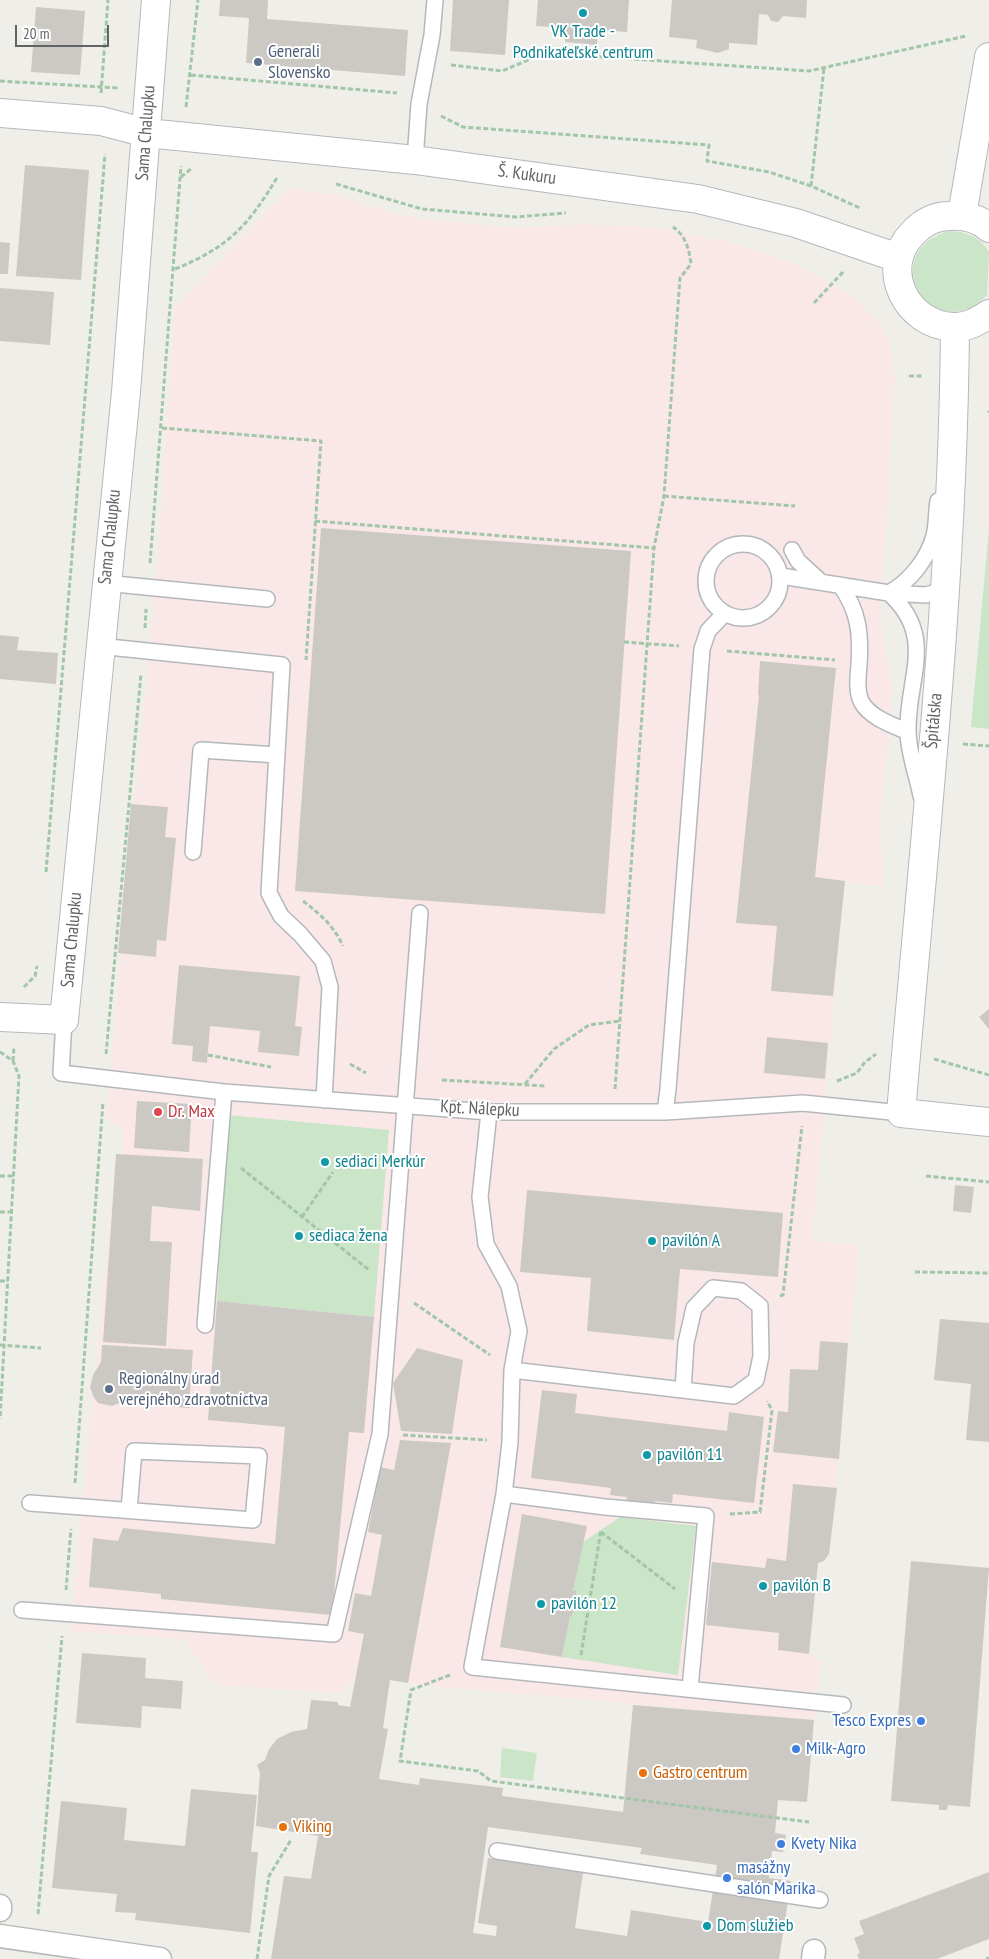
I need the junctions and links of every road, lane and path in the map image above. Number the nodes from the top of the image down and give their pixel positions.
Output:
1 (108, 0) edge
2 (156, 0) edge
3 (198, 0) edge
4 (435, 0) edge
5 (971, 35) dead end
6 (989, 56) edge
7 (824, 68) junction
8 (191, 75) junction
9 (0, 80) edge
10 (423, 80) junction
11 (101, 86) junction
12 (148, 90) junction
13 (187, 94) junction
14 (419, 104) junction
15 (0, 113) edge
16 (101, 121) junction
17 (147, 133) junction
18 (183, 138) junction
19 (415, 160) junction
20 (200, 166) dead end
21 (270, 172) dead end
22 (181, 177) junction
23 (333, 184) dead end
24 (811, 186) junction
25 (860, 208) dead end
26 (572, 212) dead end
27 (962, 215) junction
28 (666, 222) dead end
29 (989, 228) edge
30 (898, 258) junction
31 (175, 269) junction
32 (835, 269) dead end
33 (814, 303) dead end
34 (989, 314) edge
35 (954, 328) junction
36 (954, 439) junction
37 (664, 496) junction
38 (795, 506) dead end
39 (315, 521) dead end
40 (654, 548) junction
41 (792, 550) dead end
42 (781, 576) junction
43 (821, 582) junction
44 (105, 583) junction
45 (944, 583) junction
46 (840, 585) junction
47 (148, 587) junction
48 (889, 593) junction
49 (267, 599) dead end
50 (724, 614) junction
51 (624, 642) dead end
52 (647, 644) junction
53 (99, 646) junction
54 (702, 648) junction
55 (143, 650) junction
56 (859, 662) junction
57 (908, 732) junction
58 (962, 744) dead end
59 (989, 746) edge
60 (277, 755) junction
61 (926, 821) junction
62 (193, 852) dead end
63 (45, 879) dead end
64 (420, 913) dead end
65 (39, 958) dead end
66 (20, 992) dead end
67 (0, 1017) edge
68 (64, 1020) junction
69 (620, 1021) junction
70 (0, 1052) edge
71 (208, 1054) dead end
72 (271, 1067) dead end
73 (61, 1073) joint
74 (104, 1077) junction
75 (442, 1080) dead end
76 (524, 1084) junction
77 (552, 1086) dead end
78 (606, 1090) dead end
79 (224, 1092) junction
80 (324, 1100) junction
81 (405, 1105) junction
82 (489, 1112) junction
83 (665, 1112) junction
84 (901, 1113) junction
85 (802, 1122) dead end
86 (989, 1122) edge
87 (219, 1151) junction
88 (333, 1172) dead end
89 (0, 1176) edge
90 (14, 1176) junction
91 (926, 1176) dead end
92 (989, 1182) edge
93 (0, 1212) edge
94 (12, 1212) junction
95 (302, 1217) junction
96 (349, 1254) dead end
97 (915, 1272) dead end
98 (989, 1273) edge
99 (0, 1281) edge
100 (8, 1281) junction
101 (391, 1287) junction
102 (760, 1306) junction
103 (205, 1324) dead end
104 (2, 1345) edge
105 (41, 1348) dead end
106 (512, 1370) junction
107 (756, 1380) junction
108 (683, 1390) junction
109 (0, 1419) edge
110 (380, 1434) junction
111 (510, 1442) junction
112 (504, 1494) junction
113 (30, 1503) dead end
114 (73, 1506) junction
115 (604, 1507) junction
116 (129, 1510) junction
117 (706, 1516) junction
118 (600, 1532) junction
119 (698, 1607) junction
120 (22, 1610) dead end
121 (64, 1613) junction
122 (472, 1668) junction
123 (577, 1678) junction
124 (690, 1689) junction
125 (843, 1705) dead end
126 (809, 1822) dead end
127 (291, 1840) dead end
128 (498, 1851) dead end
129 (820, 1900) dead end
130 (0, 1906) edge
131 (0, 1910) edge
132 (0, 1936) edge
133 (36, 1941) junction
134 (160, 1959) edge
135 (257, 1959) edge

1 - 11 path
2 - 12 street, Sama Chalupku
3 - 8 path
4 - 10 lane
5 - 7 path
6 - 27 street
7 - 10 path
7 - 24 path
8 - 13 path
8 - 14 path
9 - 11 path
10 - 14 lane
11 - 12 path
11 - 16 path
12 - 13 path
12 - 17 street, Sama Chalupku
13 - 18 path
14 - 19 lane
14 - 24 path
15 - 16 street, Š. Kukuru
16 - 17 street, Š. Kukuru
16 - 63 path
17 - 18 street, Š. Kukuru
17 - 44 street, Sama Chalupku
18 - 19 street, Š. Kukuru
18 - 22 path
19 - 30 street, Š. Kukuru
20 - 22 path
21 - 31 path
22 - 31 path
23 - 26 path
24 - 25 path
27 - 29 street
27 - 30 street
28 - 37 path
30 - 35 street
31 - 47 path
32 - 33 path
34 - 35 street
35 - 36 street, Špitálska
36 - 45 street, Špitálska
36 - 48 lane
37 - 38 path
37 - 40 path
39 - 40 path
40 - 52 path
41 - 43 lane
42 - 43 lane
42 - 50 lane
42 - 50 lane
43 - 46 lane
44 - 47 lane
44 - 53 street, Sama Chalupku
45 - 48 lane
45 - 61 street, Špitálska
46 - 48 lane
46 - 56 lane
47 - 49 lane
47 - 55 path
48 - 57 lane
50 - 54 lane
51 - 52 path
52 - 54 path
52 - 69 path
53 - 55 lane
53 - 68 street, Sama Chalupku
54 - 56 path
54 - 83 lane
55 - 60 lane
55 - 74 path
56 - 57 lane
57 - 61 lane
58 - 59 path
60 - 62 lane
60 - 80 lane
61 - 84 street, Špitálska
64 - 81 lane
65 - 66 path
67 - 68 street
68 - 73 lane, Sama Chalupku
69 - 76 path
69 - 78 path
70 - 90 path
71 - 72 path
73 - 74 lane, Kpt. Nálepku
74 - 79 lane, Kpt. Nálepku
74 - 114 path
75 - 76 path
76 - 77 path
79 - 80 lane, Kpt. Nálepku
79 - 87 lane
80 - 81 lane, Kpt. Nálepku
81 - 82 lane, Kpt. Nálepku
81 - 101 lane
82 - 83 lane, Kpt. Nálepku
82 - 106 lane
83 - 84 lane, Kpt. Nálepku
84 - 86 street
85 - 102 path
87 - 95 path
87 - 103 lane
88 - 95 path
89 - 90 path
90 - 94 path
91 - 92 path
93 - 94 path
94 - 100 path
95 - 96 path
97 - 98 path
99 - 100 path
100 - 104 path
101 - 106 path
101 - 110 lane
102 - 107 lane
102 - 108 lane
104 - 105 path
104 - 109 path
106 - 108 lane
106 - 111 lane
107 - 108 lane
107 - 117 path
110 - 111 path
110 - 121 lane
111 - 112 lane
112 - 115 lane
112 - 122 lane
113 - 114 lane
114 - 116 lane
114 - 121 path
115 - 117 lane
115 - 118 path
116 - 116 lane
117 - 119 lane
118 - 119 path
118 - 123 path
119 - 124 lane
120 - 121 lane
121 - 133 path
122 - 123 lane
122 - 126 path
123 - 124 lane
124 - 125 lane
127 - 135 path
128 - 129 lane
130 - 131 street
132 - 133 street
133 - 134 street

